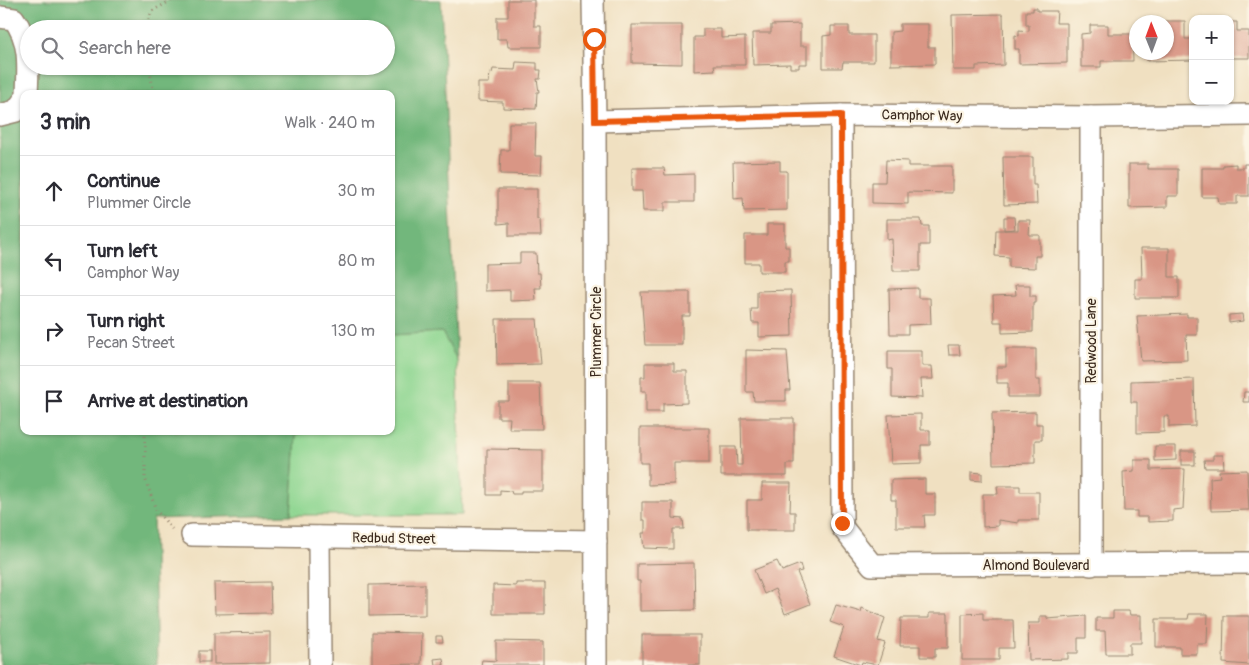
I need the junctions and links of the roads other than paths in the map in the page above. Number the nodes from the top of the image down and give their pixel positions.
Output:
1 (592, 0) edge
2 (0, 17) edge
3 (20, 28) edge
4 (27, 75) edge
5 (27, 90) edge
6 (20, 106) edge
7 (0, 115) edge
8 (841, 115) junction
9 (1249, 115) edge
10 (1091, 117) junction
11 (595, 121) junction
12 (192, 535) road end
13 (319, 537) junction
14 (596, 541) junction
15 (1249, 563) edge
16 (1091, 565) junction
17 (320, 665) edge
18 (596, 665) edge

1 - 11 street, Plummer Circle
2 - 3 street
4 - 5 street
6 - 7 street
8 - 10 street, Camphor Way
8 - 11 street, Camphor Way
8 - 16 street, Almond Boulevard
9 - 10 street, Camphor Way
10 - 16 street, Redwood Lane
11 - 14 street, Plummer Circle
12 - 13 street, Redbud Street
13 - 14 street, Redbud Street
13 - 17 street
14 - 18 street, Plummer Circle
15 - 16 street, Almond Boulevard

